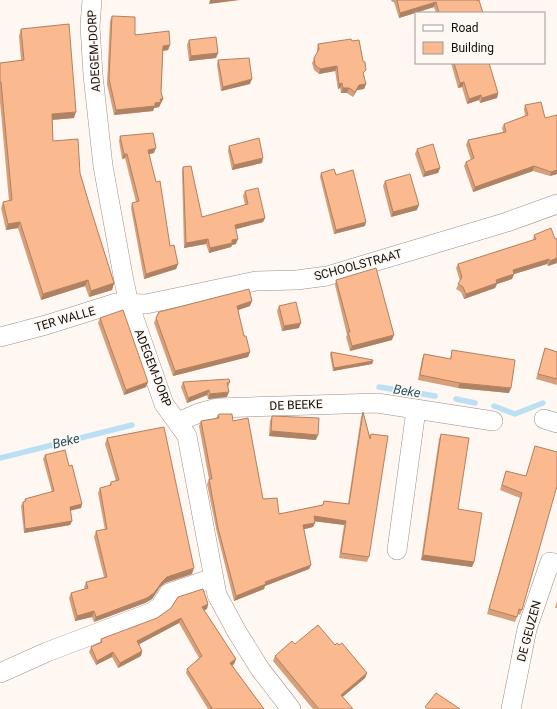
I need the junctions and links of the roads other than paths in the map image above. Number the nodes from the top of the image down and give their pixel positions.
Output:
1 (92, 0) edge
2 (557, 204) edge
3 (129, 304) junction
4 (0, 337) edge
5 (416, 410) junction
6 (493, 421) dead end
7 (178, 422) junction
8 (397, 550) dead end
9 (557, 564) edge
10 (214, 578) junction
11 (0, 673) edge
12 (291, 709) edge
13 (511, 709) edge

1 - 3 street, ADEGEM-DORP
2 - 3 street, SCHOOLSTRAAT
3 - 4 street, TER WALLE
3 - 7 street, ADEGEM-DORP
5 - 6 street, DE BEEKE
5 - 7 street, DE BEEKE
5 - 8 street
7 - 10 street, ADEGEM-DORP
9 - 13 street, DE GEUZEN
10 - 11 street
10 - 12 street, ADEGEM-DORP

